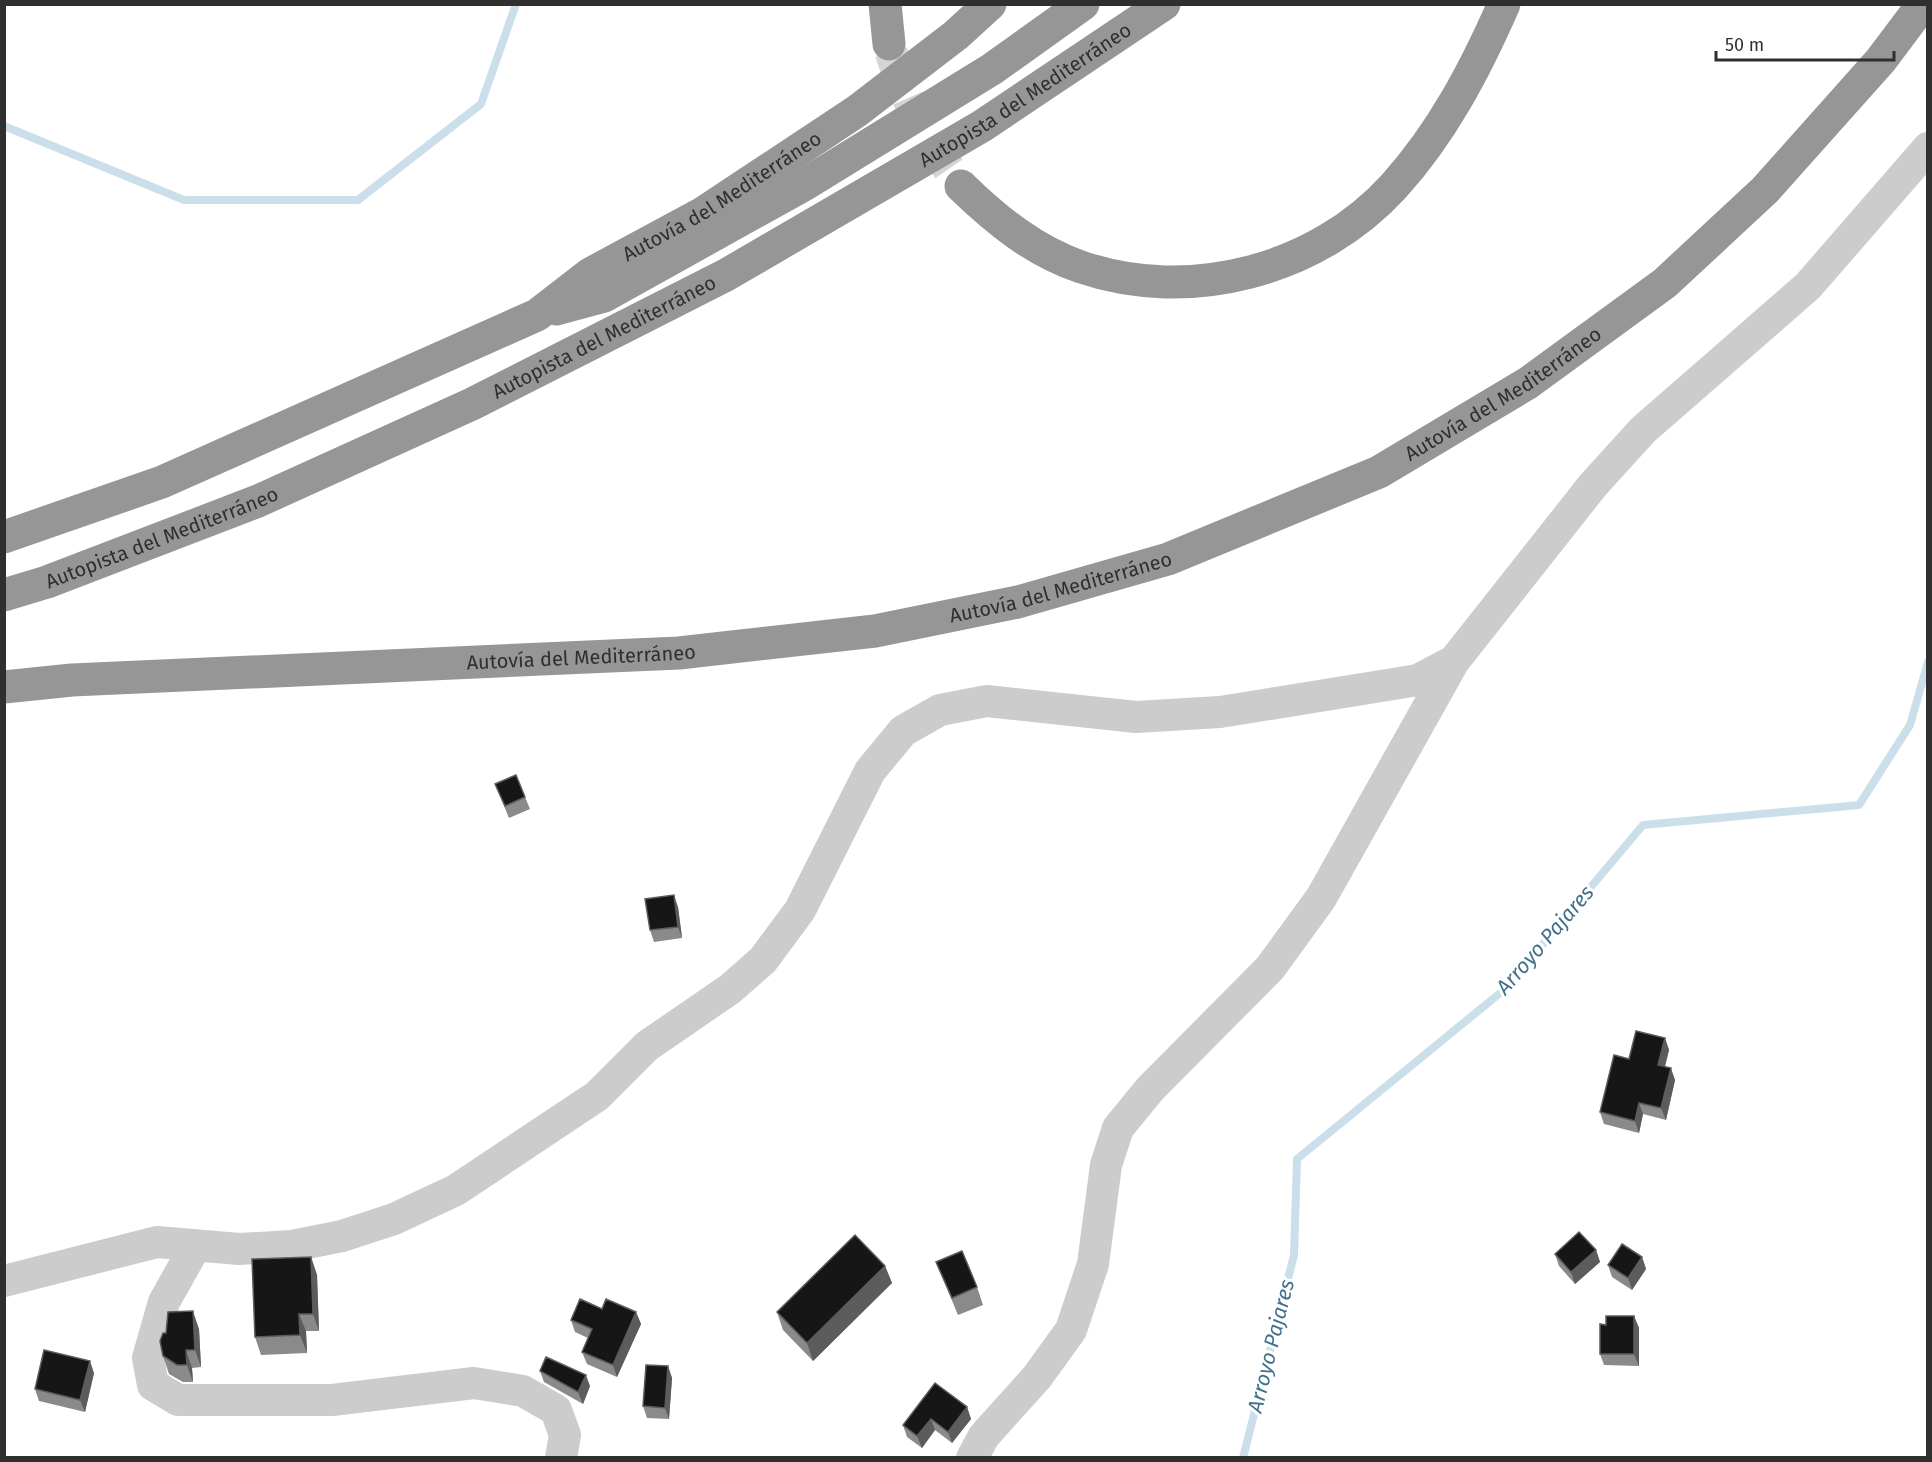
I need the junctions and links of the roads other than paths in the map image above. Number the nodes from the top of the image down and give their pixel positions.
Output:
1 (885, 4) edge
2 (990, 4) edge
3 (1083, 4) edge
4 (1164, 4) edge
5 (1504, 4) edge
6 (1923, 4) edge
7 (889, 44) tunnel mouth
8 (1928, 148) edge
9 (961, 186) tunnel mouth
10 (537, 315) junction
11 (4, 537) edge
12 (4, 595) edge
13 (1454, 661) junction
14 (4, 687) edge
15 (196, 1245) junction
16 (4, 1281) edge
17 (561, 1458) edge
18 (972, 1458) edge

1 - 7 highway
2 - 10 highway, Autovía del Mediterráneo
3 - 10 highway, Autopista del Mediterráneo
4 - 12 highway, Autopista del Mediterráneo
5 - 9 highway
6 - 14 highway, Autovía del Mediterráneo
8 - 13 street
10 - 11 highway, Autovía del Mediterráneo
13 - 15 street
13 - 18 street
15 - 16 street
15 - 17 street

